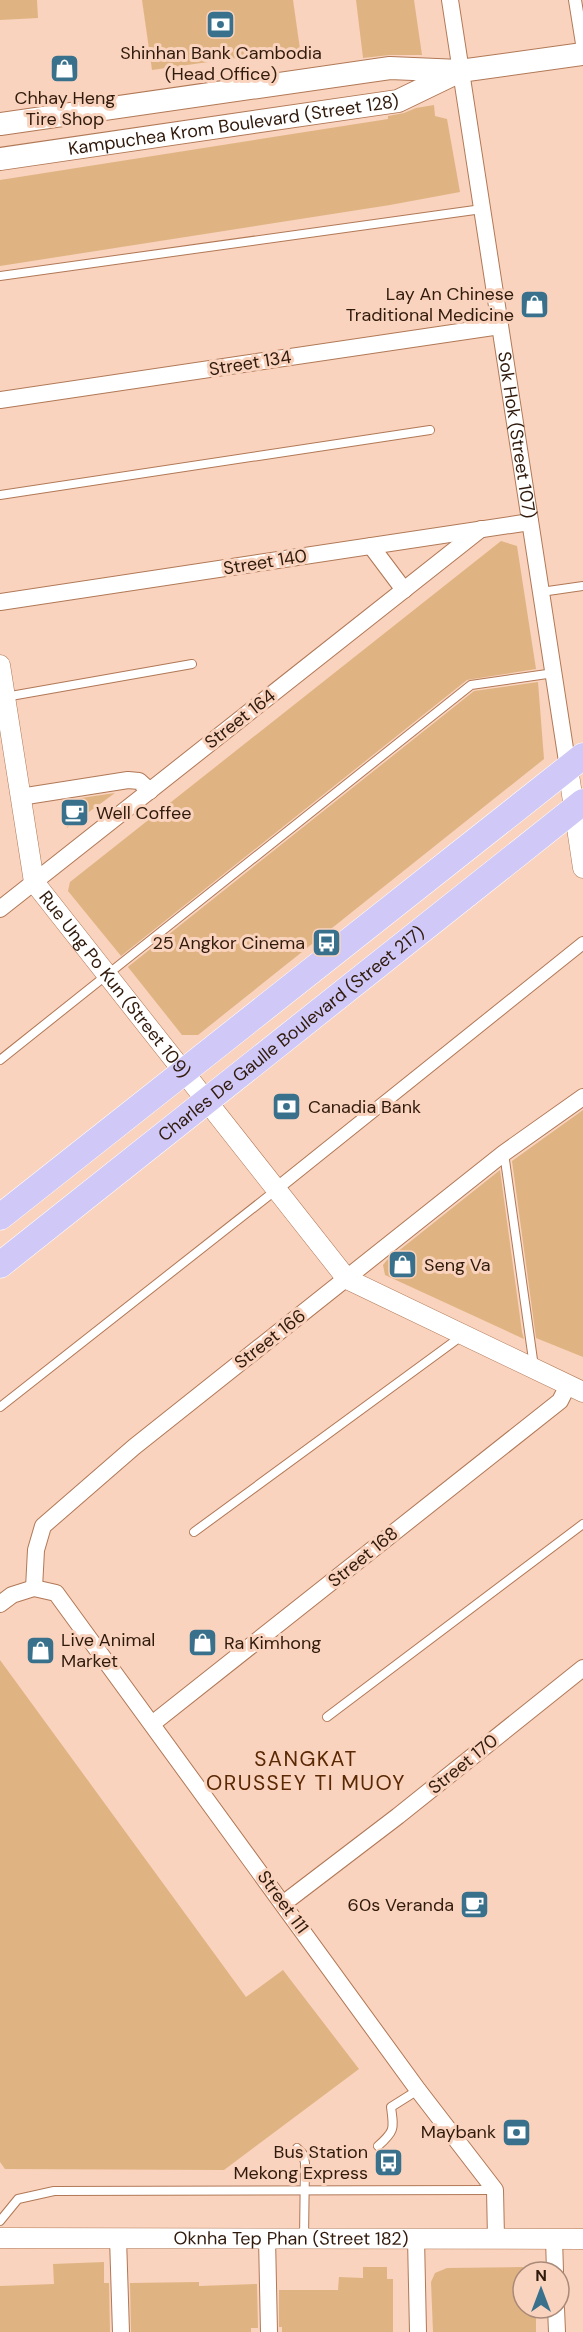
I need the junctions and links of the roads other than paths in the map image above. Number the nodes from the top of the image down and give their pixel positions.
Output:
1 (450, 0) edge
2 (575, 0) edge
3 (583, 52) edge
4 (460, 71) junction
5 (0, 124) edge
6 (0, 159) edge
7 (482, 209) junction
8 (0, 276) edge
9 (500, 326) junction
10 (0, 400) edge
11 (430, 430) dead end
12 (0, 495) edge
13 (530, 522) junction
14 (481, 529) junction
15 (371, 546) junction
16 (583, 586) edge
17 (404, 590) junction
18 (541, 592) junction
19 (0, 602) edge
20 (192, 664) dead end
21 (0, 665) edge
22 (554, 673) junction
23 (5, 697) junction
24 (576, 762) edge
25 (150, 790) junction
26 (20, 797) junction
27 (579, 806) edge
28 (583, 868) edge
29 (34, 882) junction
30 (0, 909) edge
31 (583, 943) edge
32 (107, 975) junction
33 (0, 1060) edge
34 (183, 1072) junction
35 (583, 1097) edge
36 (207, 1101) junction
37 (504, 1153) junction
38 (276, 1190) junction
39 (0, 1217) edge
40 (0, 1265) edge
41 (347, 1278) junction
42 (464, 1334) junction
43 (534, 1368) junction
44 (575, 1388) edge
45 (0, 1407) edge
46 (583, 1524) edge
47 (195, 1532) dead end
48 (34, 1588) junction
49 (0, 1604) edge
50 (583, 1668) edge
51 (327, 1717) dead end
52 (152, 1724) junction
53 (284, 1903) junction
54 (418, 2090) junction
55 (378, 2146) dead end
56 (297, 2148) dead end
57 (306, 2190) junction
58 (495, 2190) junction
59 (0, 2221) edge
60 (0, 2238) edge
61 (118, 2238) junction
62 (267, 2238) junction
63 (304, 2238) junction
64 (416, 2238) junction
65 (496, 2238) junction
66 (554, 2238) junction
67 (583, 2239) edge
68 (555, 2260) edge
69 (121, 2332) edge
70 (269, 2332) edge
71 (418, 2332) edge

1 - 4 street, Sok Hok (Street 107)
2 - 3 street
3 - 4 main road, Kampuchea Krom Boulevard (Street 128)
4 - 5 main road, Kampuchea Krom Boulevard (Street 128)
4 - 6 main road, Kampuchea Krom Boulevard (Street 128)
4 - 7 street, Sok Hok (Street 107)
7 - 8 lane
7 - 9 street, Sok Hok (Street 107)
9 - 10 street, Street 134
9 - 13 street, Sok Hok (Street 107)
11 - 12 lane
13 - 14 street, Street 140
13 - 18 street, Sok Hok (Street 107)
14 - 15 street, Street 140
14 - 17 street, Street 164
15 - 17 street
15 - 19 street, Street 140
16 - 18 lane
17 - 25 street, Street 164
18 - 22 street, Sok Hok (Street 107)
20 - 23 lane
21 - 23 street, Rue Ung Po Kun (Street 109)
22 - 24 street, Sok Hok (Street 107)
22 - 32 lane
23 - 26 street, Rue Ung Po Kun (Street 109)
24 - 27 street, Sok Hok (Street 107)
24 - 34 main road, Charles De Gaulle Boulevard (Street 217)
25 - 26 street
25 - 29 street, Street 164
26 - 29 street, Rue Ung Po Kun (Street 109)
27 - 28 street, Sok Hok (Street 107)
27 - 36 main road, Charles De Gaulle Boulevard (Street 217)
29 - 30 street, Street 164
29 - 32 street, Rue Ung Po Kun (Street 109)
31 - 38 street
32 - 33 lane
32 - 34 street, Rue Ung Po Kun (Street 109)
34 - 36 street, Rue Ung Po Kun (Street 109)
34 - 39 main road, Charles De Gaulle Boulevard (Street 217)
35 - 37 street, Street 166
36 - 38 street, Rue Ung Po Kun (Street 109)
36 - 40 main road, Charles De Gaulle Boulevard (Street 217)
37 - 41 street, Street 166
37 - 43 lane
38 - 41 street, Rue Ung Po Kun (Street 109)
38 - 45 lane
41 - 42 street, Rue Ung Po Kun (Street 109)
41 - 48 street, Street 166
42 - 43 street, Rue Ung Po Kun (Street 109)
42 - 47 lane
43 - 44 street, Rue Ung Po Kun (Street 109)
44 - 52 street, Street 168
46 - 51 lane
48 - 49 street
48 - 52 street, Street 111
50 - 53 street, Street 170
52 - 53 street, Street 111
53 - 54 street, Street 111
54 - 55 lane
54 - 58 street, Street 111
56 - 57 lane
57 - 58 lane
57 - 59 lane
57 - 63 lane
58 - 65 street
60 - 61 street, Oknha Tep Phan (Street 182)
61 - 62 street, Oknha Tep Phan (Street 182)
61 - 69 street
62 - 63 street, Oknha Tep Phan (Street 182)
62 - 70 street
63 - 64 street, Oknha Tep Phan (Street 182)
64 - 65 street, Oknha Tep Phan (Street 182)
64 - 71 street
65 - 66 street, Oknha Tep Phan (Street 182)
66 - 67 street, Oknha Tep Phan (Street 182)
66 - 68 street

